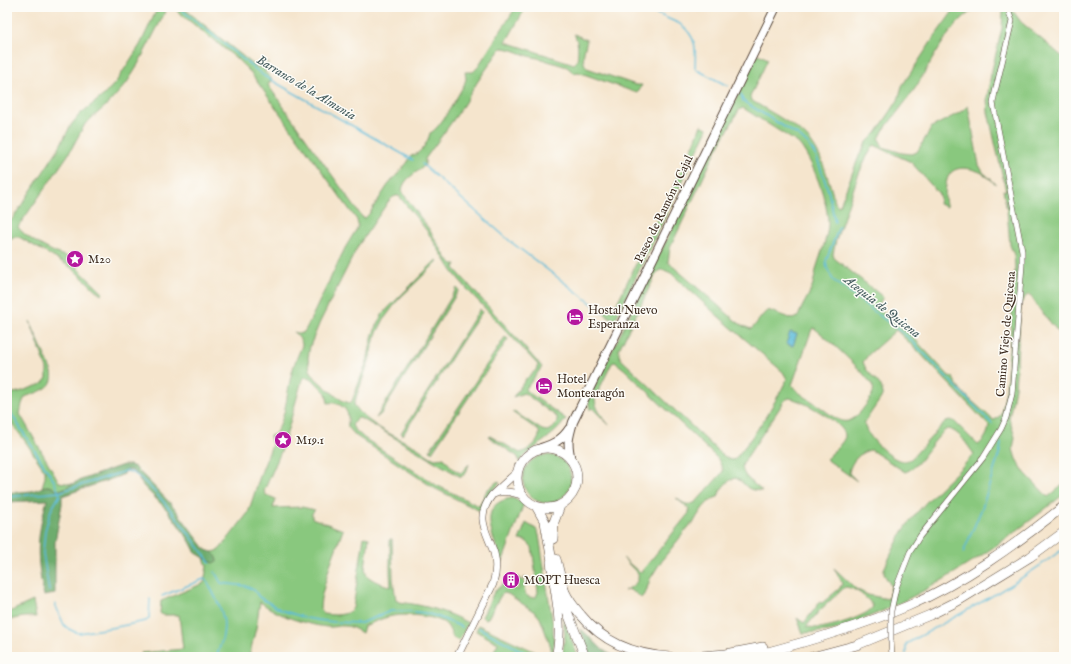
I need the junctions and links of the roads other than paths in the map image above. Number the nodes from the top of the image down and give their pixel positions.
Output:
1 (776, 7) edge
2 (1007, 7) edge
3 (573, 422) junction
4 (541, 448) junction
5 (571, 460) junction
6 (518, 471) junction
7 (492, 495) junction
8 (523, 496) junction
9 (536, 506) junction
10 (560, 506) junction
11 (1064, 506) edge
12 (550, 522) junction
13 (1064, 532) edge
14 (553, 561) junction
15 (983, 565) junction
16 (457, 657) edge
17 (556, 657) edge
18 (585, 657) edge
19 (670, 657) edge
20 (689, 657) edge
21 (749, 657) edge
22 (812, 657) edge
23 (892, 657) edge

1 - 3 main road, Paseo de Ramón y Cajal
2 - 23 street, Camino Viejo de Quicena, bridge
3 - 4 main road
3 - 5 main road
4 - 5 highway
4 - 6 highway
5 - 10 highway
6 - 7 street
6 - 8 highway
7 - 8 street
7 - 16 street
8 - 9 highway
9 - 10 highway
9 - 12 highway
10 - 12 highway
11 - 15 highway
12 - 14 highway
13 - 22 highway
14 - 17 highway
14 - 18 highway
14 - 19 highway
15 - 20 highway
15 - 21 highway

